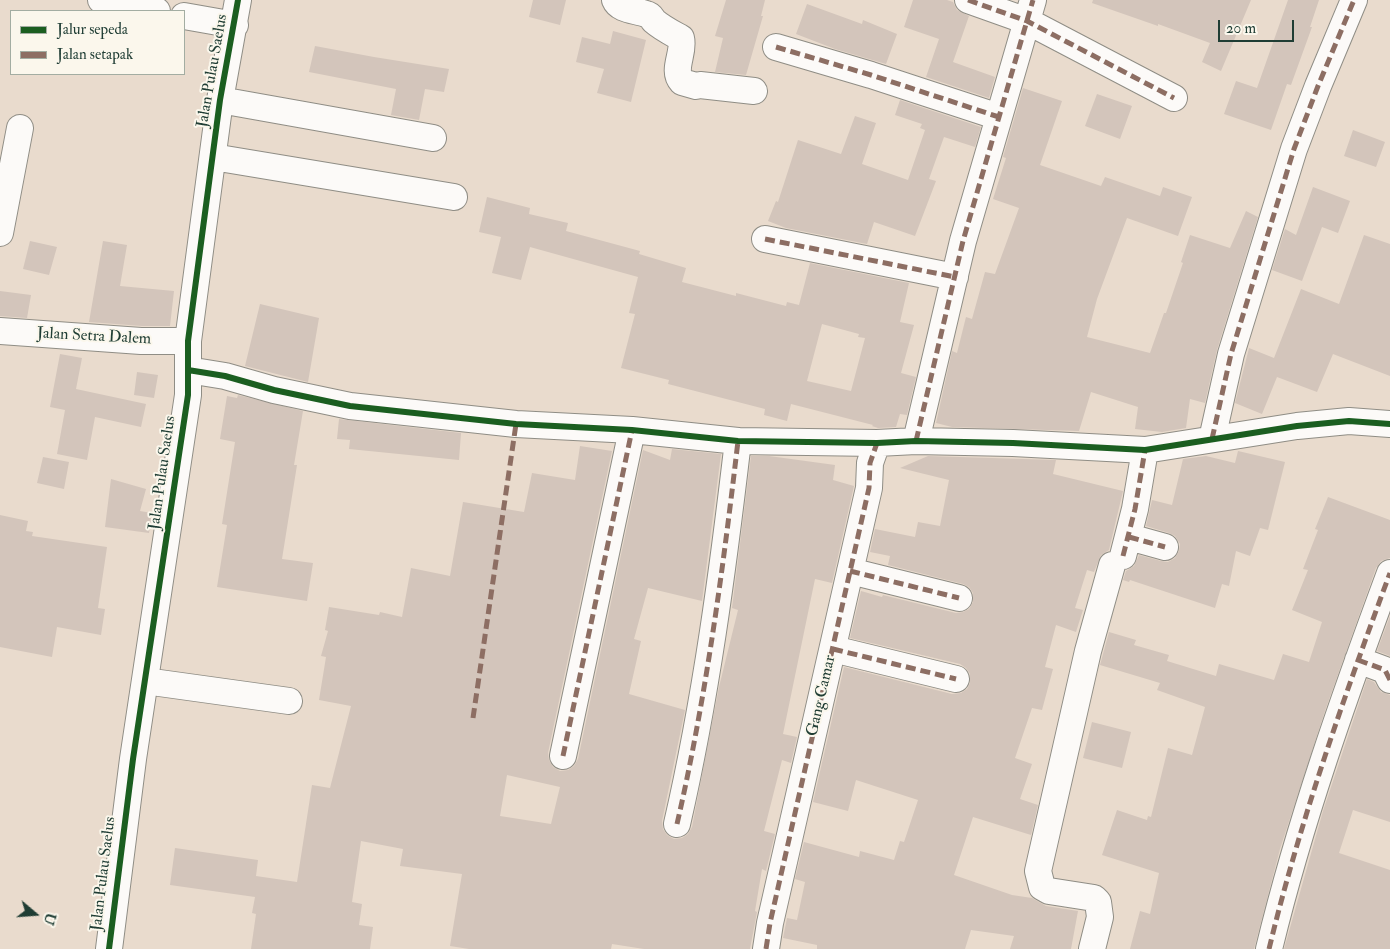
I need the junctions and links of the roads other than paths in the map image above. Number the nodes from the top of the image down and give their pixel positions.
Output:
1 (102, 0) edge
2 (615, 0) edge
3 (968, 0) edge
4 (1354, 0) edge
5 (152, 10) edge
6 (1030, 11) edge
7 (237, 12) edge
8 (185, 16) edge
9 (776, 47) dead end
10 (754, 91) dead end
11 (1174, 98) dead end
12 (220, 100) junction
13 (999, 118) junction
14 (20, 128) dead end
15 (433, 138) dead end
16 (213, 157) junction
17 (454, 198) dead end
18 (0, 233) edge
19 (765, 239) dead end
20 (955, 277) junction
21 (0, 331) edge
22 (188, 341) junction
23 (188, 370) junction
24 (1390, 424) edge
25 (632, 430) junction
26 (1212, 439) junction
27 (738, 441) junction
28 (916, 441) junction
29 (877, 443) junction
30 (1144, 450) junction
31 (1165, 547) dead end
32 (1121, 553) junction
33 (850, 571) junction
34 (1390, 573) edge
35 (959, 598) dead end
36 (832, 649) junction
37 (1358, 660) junction
38 (956, 679) dead end
39 (1390, 680) edge
40 (145, 681) junction
41 (289, 701) dead end
42 (563, 756) dead end
43 (676, 824) dead end
44 (109, 949) edge
45 (766, 949) edge
46 (1092, 949) edge
47 (1269, 949) edge

1 - 5 street
2 - 10 street
3 - 6 street
4 - 26 street
6 - 11 street
6 - 13 street
7 - 8 street
7 - 12 street, Jalan Pulau Saelus
9 - 13 street
12 - 15 street
12 - 16 street, Jalan Pulau Saelus
13 - 20 street
14 - 18 street
16 - 17 street
16 - 22 street, Jalan Pulau Saelus
19 - 20 street
20 - 28 street
21 - 22 street, Jalan Setra Dalem
22 - 23 street, Jalan Pulau Saelus
23 - 25 street
23 - 40 street, Jalan Pulau Saelus
24 - 26 street
25 - 27 street
25 - 42 street
26 - 30 street
27 - 29 street
27 - 43 street
28 - 29 street
28 - 30 street
29 - 33 street, Gang Camar
30 - 32 street
31 - 32 street
32 - 46 street
33 - 35 street
33 - 36 street, Gang Camar
34 - 37 street
36 - 38 street
36 - 45 street, Gang Camar
37 - 39 street
37 - 47 street
40 - 41 street
40 - 44 street, Jalan Pulau Saelus

